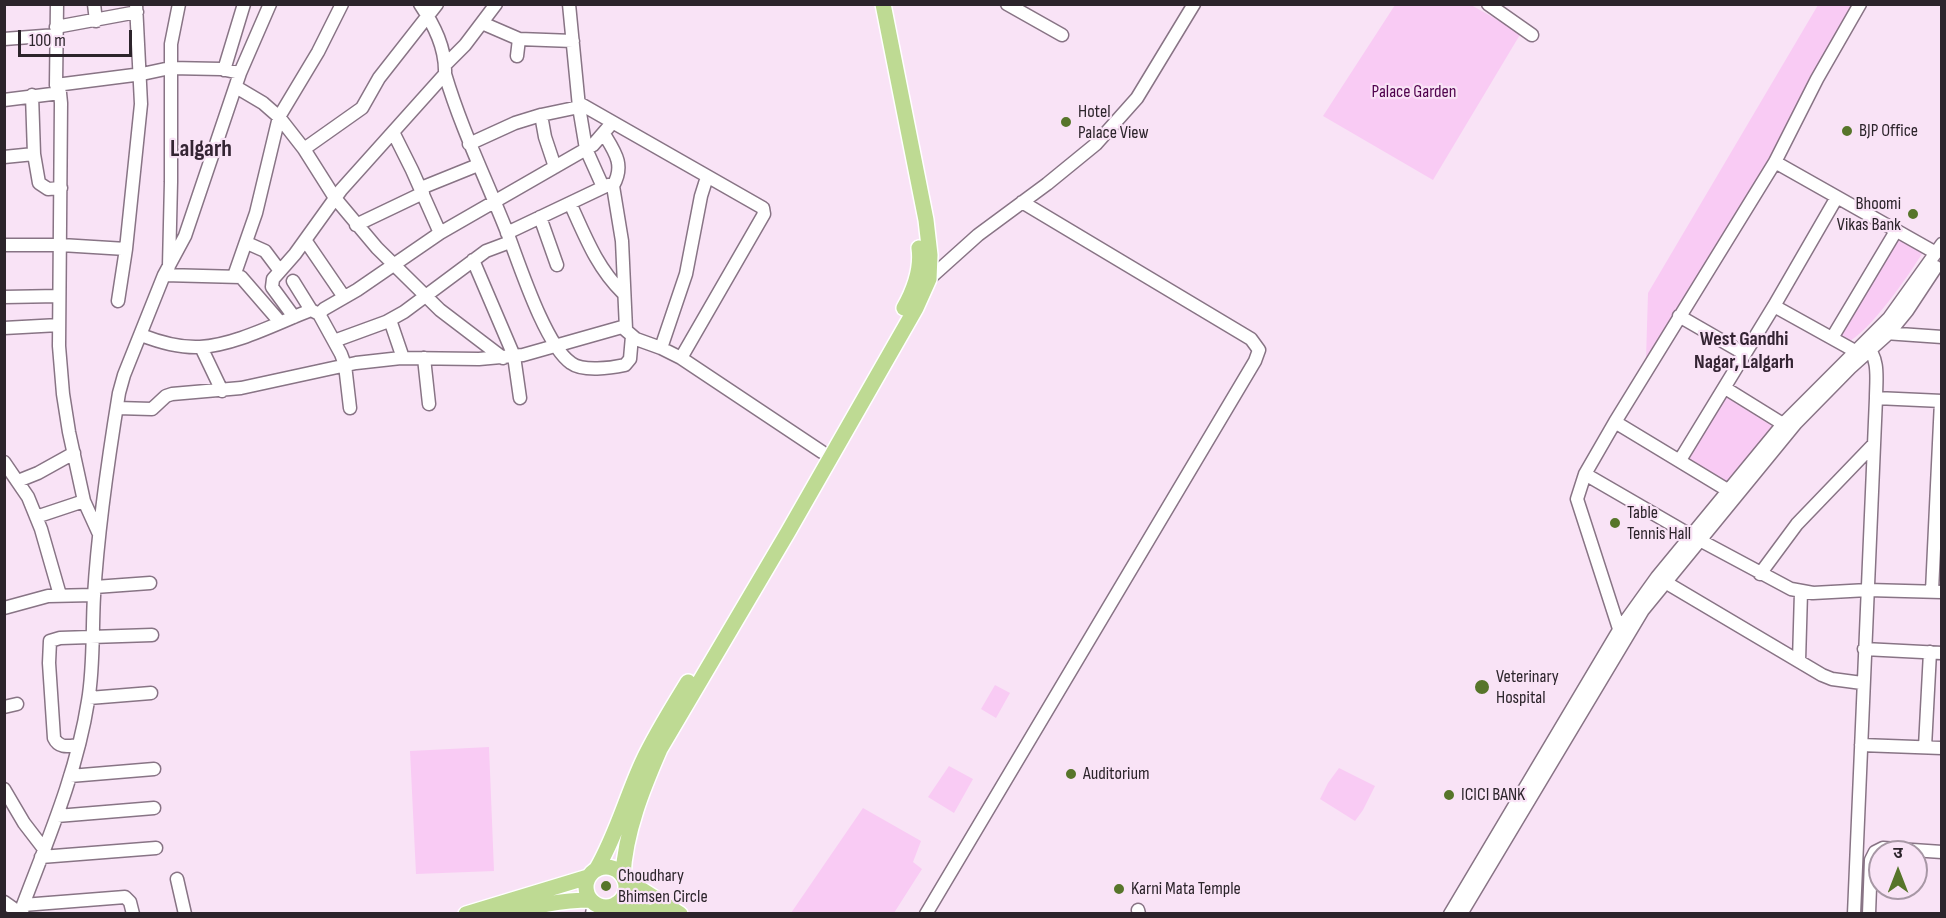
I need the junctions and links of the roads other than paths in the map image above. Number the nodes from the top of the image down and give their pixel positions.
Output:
1 (57, 4) edge
2 (94, 4) edge
3 (179, 4) edge
4 (244, 4) edge
5 (270, 4) edge
6 (342, 4) edge
7 (420, 4) edge
8 (437, 4) edge
9 (496, 4) edge
10 (569, 4) edge
11 (873, 4) edge
12 (883, 4) edge
13 (1007, 4) edge
14 (1194, 4) edge
15 (1488, 4) edge
16 (1860, 4) edge
17 (136, 8) edge
18 (428, 16) junction
19 (96, 21) junction
20 (482, 23) junction
21 (56, 31) junction
22 (234, 34) junction
23 (1532, 34) dead end
24 (1062, 35) dead end
25 (4, 39) edge
26 (519, 39) junction
27 (253, 41) junction
28 (573, 41) junction
29 (517, 56) dead end
30 (170, 68) junction
31 (446, 69) junction
32 (224, 70) junction
33 (240, 73) junction
34 (138, 74) junction
35 (236, 87) junction
36 (58, 89) junction
37 (32, 95) junction
38 (4, 100) edge
39 (579, 105) junction
40 (541, 115) junction
41 (279, 117) junction
42 (612, 123) junction
43 (393, 132) junction
44 (604, 134) junction
45 (469, 144) junction
46 (304, 149) junction
47 (586, 149) junction
48 (34, 154) junction
49 (4, 157) edge
50 (1775, 162) junction
51 (478, 165) junction
52 (555, 167) junction
53 (707, 177) junction
54 (608, 187) junction
55 (61, 188) junction
56 (422, 191) junction
57 (335, 198) junction
58 (1837, 198) junction
59 (494, 201) junction
60 (1022, 202) junction
61 (570, 203) junction
62 (540, 217) junction
63 (356, 225) junction
64 (1896, 231) junction
65 (440, 233) junction
66 (509, 237) junction
67 (305, 240) junction
68 (247, 243) junction
69 (4, 245) edge
70 (61, 245) junction
71 (126, 249) junction
72 (1940, 252) edge
73 (473, 260) junction
74 (394, 264) junction
75 (557, 265) dead end
76 (166, 271) junction
77 (280, 271) junction
78 (234, 276) junction
79 (929, 279) junction
80 (293, 281) dead end
81 (623, 293) junction
82 (59, 296) junction
83 (426, 296) junction
84 (4, 297) edge
85 (344, 297) junction
86 (118, 301) dead end
87 (1774, 306) junction
88 (315, 312) junction
89 (1679, 316) junction
90 (294, 317) junction
91 (390, 320) junction
92 (280, 322) junction
93 (59, 325) junction
94 (4, 328) edge
95 (1875, 332) junction
96 (629, 333) junction
97 (1889, 333) junction
98 (141, 335) junction
99 (1941, 337) edge
100 (1832, 338) junction
101 (334, 341) junction
102 (201, 347) junction
103 (557, 347) junction
104 (662, 348) junction
105 (1863, 348) junction
106 (1745, 354) junction
107 (508, 357) junction
108 (403, 358) junction
109 (424, 358) junction
110 (681, 358) junction
111 (345, 365) junction
112 (1725, 388) junction
113 (222, 391) junction
114 (520, 398) dead end
115 (1876, 398) junction
116 (1941, 401) edge
117 (429, 404) dead end
118 (117, 408) junction
119 (350, 408) dead end
120 (1616, 422) junction
121 (1783, 424) junction
122 (1873, 444) junction
123 (822, 452) junction
124 (74, 453) junction
125 (1680, 460) junction
126 (4, 462) edge
127 (1584, 474) junction
128 (18, 481) junction
129 (1729, 491) junction
130 (84, 501) junction
131 (36, 518) junction
132 (99, 535) junction
133 (1695, 538) junction
134 (1938, 541) edge
135 (1761, 574) junction
136 (1661, 580) junction
137 (150, 583) dead end
138 (1868, 590) junction
139 (94, 591) junction
140 (1937, 591) edge
141 (1801, 592) junction
142 (60, 595) junction
143 (4, 609) edge
144 (152, 635) dead end
145 (1621, 636) junction
146 (92, 637) junction
147 (1864, 649) junction
148 (1936, 653) edge
149 (1799, 661) junction
150 (1862, 683) junction
151 (1928, 692) junction
152 (151, 693) dead end
153 (1941, 693) edge
154 (89, 698) junction
155 (1861, 744) junction
156 (79, 745) junction
157 (1925, 747) junction
158 (1941, 748) edge
159 (154, 770) dead end
160 (70, 776) junction
161 (4, 789) edge
162 (154, 808) dead end
163 (57, 816) junction
164 (156, 848) dead end
165 (1941, 852) edge
166 (43, 853) junction
167 (592, 874) junction
168 (624, 877) junction
169 (177, 879) dead end
170 (4, 902) edge
171 (601, 906) edge
172 (22, 911) edge
173 (133, 914) edge
174 (184, 914) edge
175 (466, 914) edge
176 (504, 914) edge
177 (657, 914) edge
178 (680, 914) edge
179 (926, 914) edge
180 (1450, 914) edge
181 (1461, 914) edge
182 (1854, 914) edge
183 (1869, 914) edge

1 - 21 street
2 - 19 street
3 - 30 street
4 - 22 street
5 - 27 street
6 - 41 street
7 - 18 street
8 - 18 street
9 - 20 street
10 - 28 street
11 - 123 main road
12 - 79 main road
13 - 24 street
14 - 60 street
15 - 23 street
16 - 50 street
17 - 19 street
17 - 34 street
18 - 31 street
18 - 46 street
19 - 21 street
20 - 26 street
20 - 31 street
21 - 25 street
21 - 36 street
22 - 27 street
22 - 32 street
26 - 28 street
26 - 29 street
27 - 33 street
28 - 39 street
30 - 32 street
30 - 34 street
30 - 76 street
31 - 43 street
31 - 45 street
32 - 33 street
33 - 35 street
34 - 36 street
34 - 71 street
35 - 41 street
35 - 76 street
36 - 37 street
36 - 55 street
37 - 38 street
37 - 48 street
39 - 40 street
39 - 42 street
39 - 47 street
40 - 45 street
40 - 52 street
41 - 46 street
41 - 68 street
42 - 44 street
42 - 53 street
43 - 56 street
43 - 57 street
44 - 47 street
44 - 54 street
45 - 51 street
46 - 57 street
47 - 52 street
47 - 54 street
48 - 49 street
48 - 55 street
50 - 58 street
50 - 89 street
51 - 56 street
51 - 59 street
52 - 59 street
53 - 104 street
53 - 110 street
54 - 61 street
54 - 81 street
55 - 70 street
56 - 63 street
56 - 65 street
57 - 63 street
57 - 67 street
58 - 64 street
58 - 87 street
59 - 65 street
59 - 66 street
60 - 79 street
60 - 179 street
61 - 62 street
61 - 81 street
62 - 66 street
62 - 75 street
63 - 74 street
64 - 72 street
64 - 100 street
65 - 74 street
66 - 73 street
66 - 103 street
67 - 77 street
67 - 85 street
68 - 77 street
68 - 78 street
69 - 70 street
70 - 71 street
70 - 82 street
71 - 86 street
72 - 95 street
72 - 97 street
73 - 83 street
73 - 107 street
74 - 83 street
74 - 85 street
76 - 78 street
76 - 98 street
77 - 90 street
78 - 92 street
79 - 168 main road
80 - 88 street
81 - 96 street
82 - 84 street
82 - 93 street
83 - 91 street
83 - 107 street
85 - 88 street
87 - 100 street
87 - 106 street
88 - 90 street
88 - 101 street
89 - 106 street
89 - 120 street
90 - 92 street
91 - 101 street
91 - 108 street
92 - 102 street
93 - 94 street
93 - 124 street
95 - 97 street
95 - 105 street
96 - 103 street
96 - 103 street
96 - 104 street
97 - 99 street
97 - 105 street
98 - 102 street
98 - 118 street
100 - 105 street
101 - 111 street
102 - 113 street
103 - 107 street
104 - 110 street
105 - 115 street
105 - 121 street
105 - 133 street
106 - 112 street
107 - 109 street
107 - 114 street
108 - 109 street
108 - 111 street
109 - 117 street
110 - 123 street
111 - 113 street
111 - 119 street
112 - 121 street
112 - 125 street
113 - 118 street
115 - 116 street
115 - 122 street
116 - 134 street
118 - 132 street
120 - 125 street
120 - 127 street
121 - 129 street
122 - 135 street
122 - 138 street
123 - 167 main road
124 - 128 street
124 - 130 street
125 - 129 street
126 - 128 street
127 - 133 street
127 - 145 street
128 - 131 street
129 - 133 street
130 - 131 street
130 - 132 street
131 - 142 street
132 - 139 street
133 - 135 street
133 - 136 street
134 - 140 street
135 - 141 street
136 - 145 street
136 - 149 street
137 - 139 street
138 - 140 street
138 - 141 street
138 - 147 street
139 - 142 street
139 - 146 street
141 - 149 street
142 - 143 street
144 - 146 street
145 - 180 street
145 - 181 street
146 - 154 street
146 - 156 street
147 - 148 street
147 - 150 street
148 - 151 street
149 - 150 street
150 - 155 street
151 - 153 street
151 - 157 street
152 - 154 street
154 - 156 street
155 - 157 street
155 - 182 street
156 - 160 street
157 - 158 street
159 - 160 street
160 - 163 street
161 - 166 street
162 - 163 street
163 - 166 street
164 - 166 street
165 - 183 street
166 - 172 street
167 - 168 main road
167 - 171 main road
167 - 175 main road
168 - 171 main road
168 - 178 main road
169 - 174 street
170 - 172 street
171 - 176 main road
171 - 177 main road
172 - 173 street

